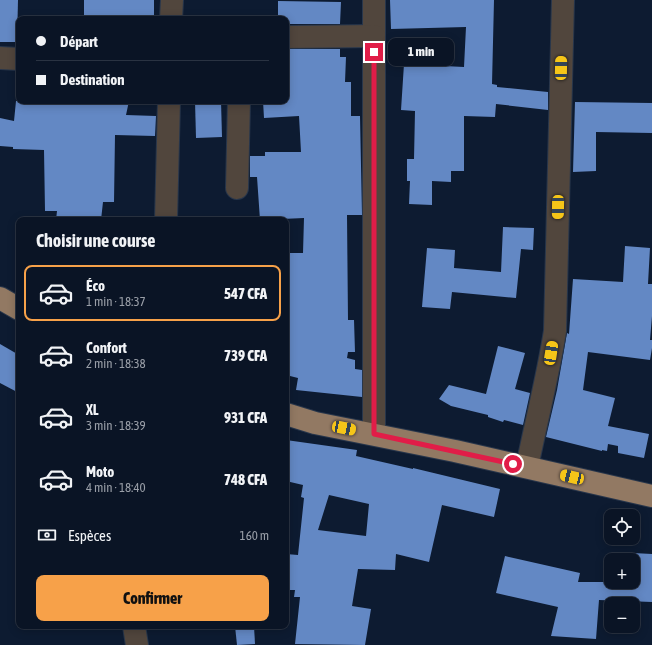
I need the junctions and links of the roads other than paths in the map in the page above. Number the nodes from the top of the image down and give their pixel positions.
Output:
1 (172, 0) edge
2 (374, 0) edge
3 (562, 0) edge
4 (171, 16) edge
5 (374, 36) junction
6 (289, 37) edge
7 (0, 58) edge
8 (16, 59) edge
9 (169, 104) edge
10 (239, 104) edge
11 (237, 188) dead end
12 (166, 217) edge
13 (0, 298) edge
14 (16, 307) edge
15 (289, 415) edge
16 (374, 434) junction
17 (527, 467) junction
18 (652, 496) edge
19 (134, 629) edge
20 (137, 645) edge

1 - 4 street
2 - 5 street
3 - 17 street
5 - 6 street
5 - 16 street
7 - 8 street
9 - 12 street
10 - 11 street
13 - 14 highway
15 - 16 highway
16 - 17 highway
17 - 18 highway
19 - 20 street

